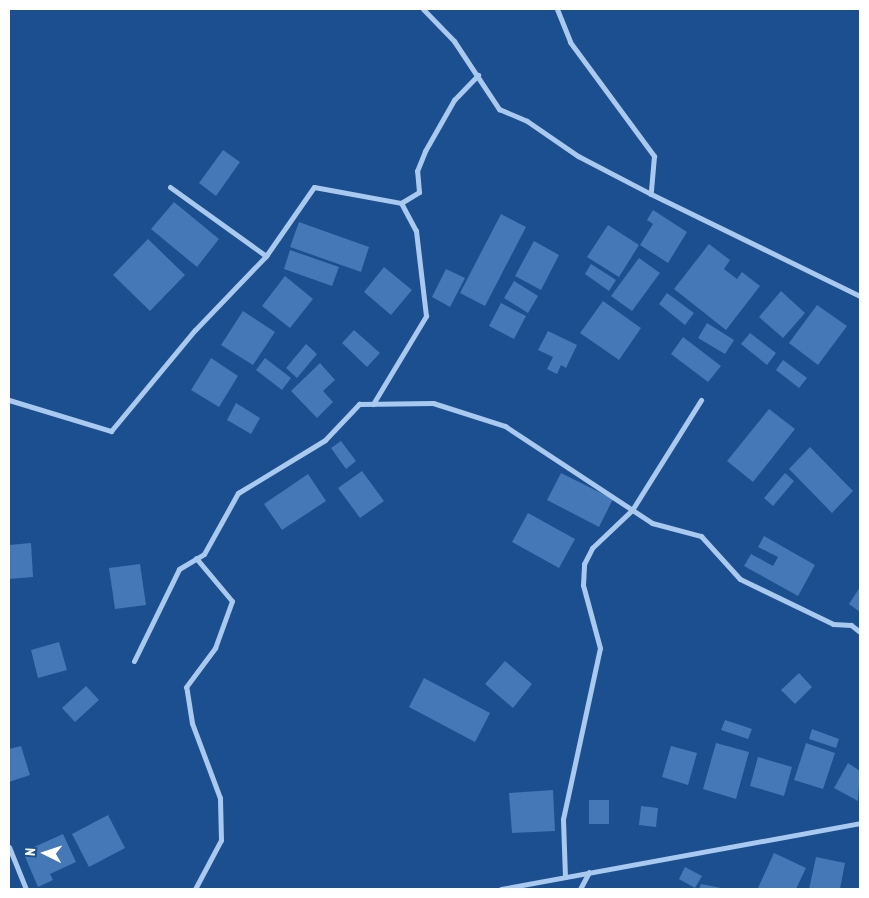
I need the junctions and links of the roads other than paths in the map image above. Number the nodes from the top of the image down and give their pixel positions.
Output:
1 (423, 9) edge
2 (557, 9) edge
3 (478, 75) junction
4 (170, 187) dead end
5 (651, 194) junction
6 (401, 202) junction
7 (266, 256) junction
8 (860, 296) edge
9 (9, 400) edge
10 (702, 400) dead end
11 (373, 404) junction
12 (632, 510) junction
13 (196, 558) junction
14 (860, 632) edge
15 (134, 660) dead end
16 (860, 824) edge
17 (9, 847) edge
18 (589, 872) junction
19 (565, 877) junction
20 (26, 889) edge
21 (195, 889) edge
22 (501, 889) edge
23 (580, 889) edge

1 - 3 street
2 - 5 street
3 - 5 street
3 - 6 street
4 - 7 street
5 - 8 street
6 - 7 street
6 - 11 street
7 - 9 street
10 - 12 street
11 - 12 street
11 - 13 street
12 - 14 street
12 - 19 street
13 - 15 street
13 - 21 street
16 - 18 street
17 - 20 street
18 - 19 street
18 - 23 street
19 - 22 street

